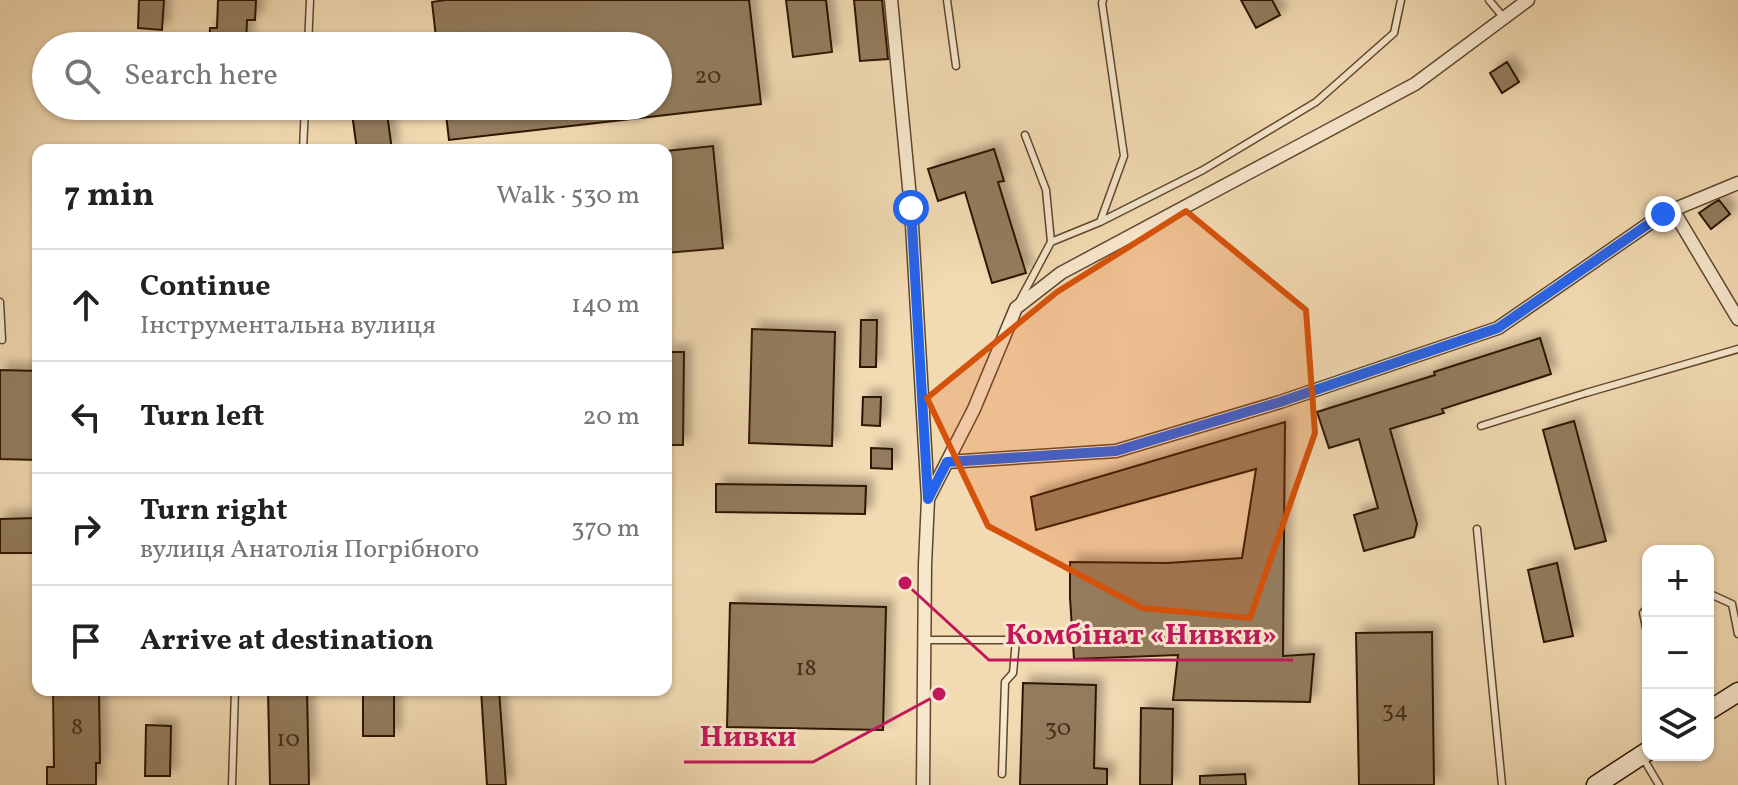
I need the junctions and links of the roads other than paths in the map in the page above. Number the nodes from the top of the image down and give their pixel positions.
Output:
1 (310, 0) edge
2 (891, 0) edge
3 (947, 0) edge
4 (1401, 0) edge
5 (1489, 0) edge
6 (1528, 0) edge
7 (1102, 1) edge
8 (1504, 18) junction
9 (309, 32) edge
10 (956, 66) dead end
11 (304, 120) edge
12 (1025, 135) dead end
13 (303, 144) edge
14 (1738, 183) edge
15 (1673, 210) junction
16 (1100, 222) junction
17 (1051, 242) junction
18 (0, 302) edge
19 (1016, 308) junction
20 (1738, 319) edge
21 (2, 340) dead end
22 (1738, 349) edge
23 (1481, 426) dead end
24 (947, 462) junction
25 (928, 499) junction
26 (1477, 529) dead end
27 (1714, 595) edge
28 (1735, 602) edge
29 (1738, 634) edge
30 (924, 640) junction
31 (1016, 640) junction
32 (1066, 641) dead end
33 (1738, 692) edge
34 (235, 696) edge
35 (1714, 707) edge
36 (1642, 755) edge
37 (1648, 761) edge
38 (1002, 774) dead end
39 (232, 785) edge
40 (923, 785) edge
41 (1502, 785) edge
42 (1596, 785) edge
43 (1659, 785) edge

1 - 9 lane
2 - 25 street
3 - 10 lane
4 - 16 lane
5 - 8 lane
6 - 8 street
7 - 16 lane
8 - 19 street
11 - 13 lane
12 - 17 lane
14 - 15 street
15 - 20 street
15 - 24 street
16 - 17 lane
17 - 19 lane
18 - 21 lane
19 - 24 street
22 - 23 lane
24 - 25 street
25 - 30 street
26 - 41 lane
27 - 28 lane
28 - 29 lane
30 - 31 lane
30 - 40 street
31 - 32 lane
31 - 38 lane
33 - 35 street
34 - 39 lane
36 - 42 street
37 - 43 lane

